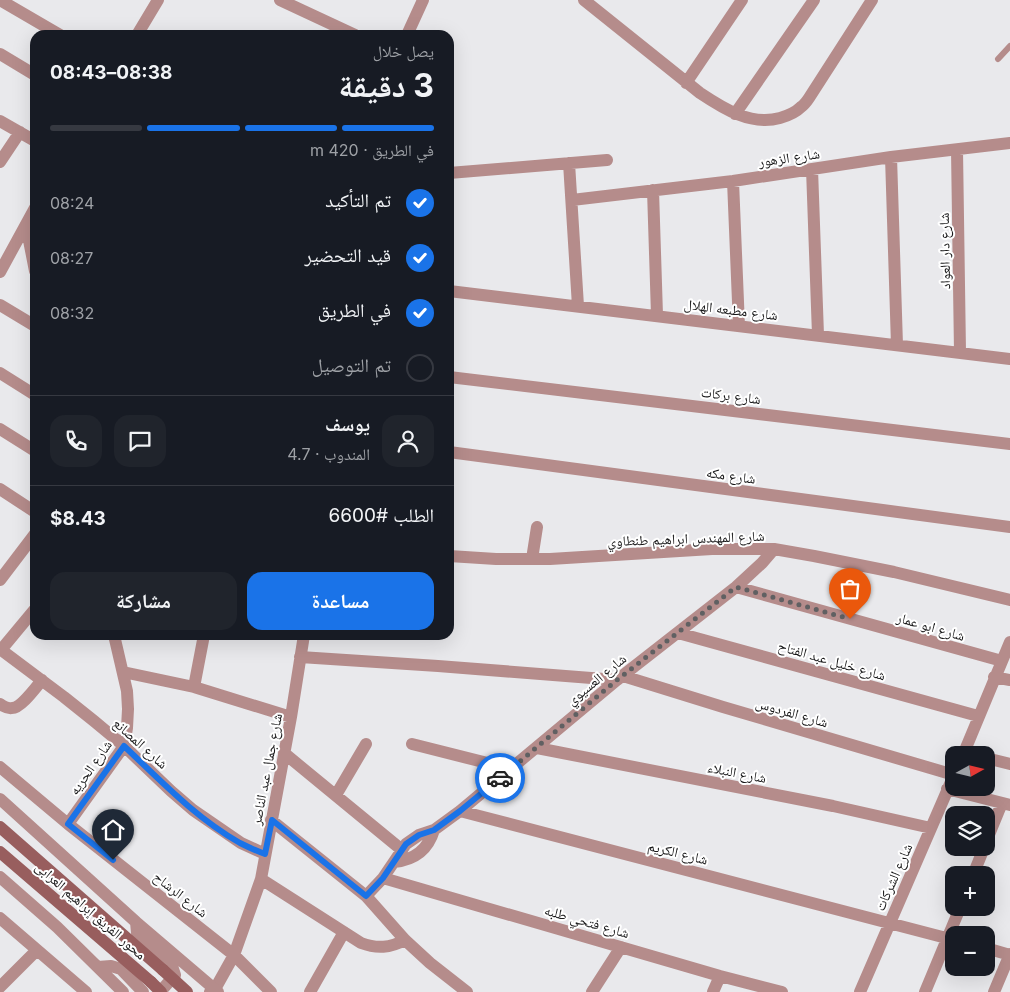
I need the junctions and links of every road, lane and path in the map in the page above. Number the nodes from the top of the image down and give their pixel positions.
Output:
1 (0, 0) edge
2 (158, 0) edge
3 (280, 0) edge
4 (423, 0) edge
5 (584, 0) edge
6 (742, 0) edge
7 (814, 0) edge
8 (868, 2) edge
9 (51, 30) edge
10 (140, 30) edge
11 (344, 30) edge
12 (409, 30) edge
13 (1010, 46) edge
14 (0, 54) edge
15 (998, 59) dead end
16 (30, 72) edge
17 (686, 83) junction
18 (735, 114) junction
19 (0, 121) edge
20 (20, 132) junction
21 (30, 139) edge
22 (1010, 143) edge
23 (957, 150) junction
24 (892, 157) junction
25 (607, 160) dead end
26 (0, 162) edge
27 (569, 163) junction
28 (812, 169) junction
29 (454, 173) edge
30 (733, 181) junction
31 (653, 190) junction
32 (572, 200) junction
33 (30, 217) edge
34 (26, 225) junction
35 (30, 245) edge
36 (0, 272) edge
37 (454, 291) edge
38 (0, 305) edge
39 (578, 306) junction
40 (657, 315) junction
41 (30, 323) edge
42 (739, 326) junction
43 (818, 335) junction
44 (897, 345) junction
45 (960, 352) junction
46 (1010, 359) edge
47 (0, 373) edge
48 (454, 378) edge
49 (30, 392) edge
50 (0, 429) edge
51 (1010, 444) edge
52 (30, 447) edge
53 (454, 453) edge
54 (2, 494) edge
55 (30, 509) edge
56 (536, 527) dead end
57 (1010, 527) edge
58 (30, 541) edge
59 (774, 549) junction
60 (454, 556) edge
61 (532, 559) junction
62 (0, 580) edge
63 (736, 587) junction
64 (1010, 600) edge
65 (30, 615) edge
66 (678, 633) junction
67 (115, 640) edge
68 (203, 640) edge
69 (303, 640) edge
70 (1010, 642) edge
71 (1, 650) edge
72 (300, 657) junction
73 (1002, 661) junction
74 (124, 672) junction
75 (994, 677) junction
76 (620, 678) junction
77 (42, 680) junction
78 (1010, 680) edge
79 (194, 687) junction
80 (0, 704) edge
81 (978, 716) junction
82 (291, 717) junction
83 (366, 744) dead end
84 (412, 744) dead end
85 (124, 746) junction
86 (970, 746) edge
87 (537, 748) junction
88 (284, 753) junction
89 (995, 760) edge
90 (1010, 764) edge
91 (0, 767) edge
92 (511, 769) junction
93 (945, 772) edge
94 (336, 795) junction
95 (945, 796) edge
96 (973, 796) edge
97 (0, 799) edge
98 (1006, 804) edge
99 (460, 811) junction
100 (272, 820) junction
101 (68, 824) junction
102 (995, 825) edge
103 (0, 827) edge
104 (931, 828) junction
105 (434, 830) junction
106 (402, 850) junction
107 (0, 852) edge
108 (265, 854) junction
109 (394, 862) junction
110 (0, 877) edge
111 (383, 878) junction
112 (261, 879) junction
113 (366, 896) junction
114 (0, 918) edge
115 (136, 922) junction
116 (890, 922) junction
117 (344, 932) junction
118 (945, 937) edge
119 (405, 940) junction
120 (621, 947) junction
121 (37, 950) junction
122 (995, 950) edge
123 (945, 951) edge
124 (1010, 954) edge
125 (234, 956) junction
126 (98, 968) junction
127 (720, 976) junction
128 (0, 987) edge
129 (147, 987) edge
130 (214, 991) edge
131 (86, 992) edge
132 (123, 992) edge
133 (161, 992) edge
134 (187, 992) edge
135 (271, 992) edge
136 (310, 992) edge
137 (467, 992) edge
138 (592, 992) edge
139 (713, 992) edge
140 (782, 992) edge
141 (860, 992) edge
142 (925, 992) edge
143 (994, 992) edge

1 - 9 street
2 - 10 street
3 - 11 street
4 - 12 street
5 - 17 street
6 - 17 street
7 - 18 street
8 - 18 street
13 - 15 lane
14 - 16 street
17 - 18 street
19 - 20 street
20 - 21 street
20 - 26 street
22 - 23 street, شارع الزهور
23 - 24 street, شارع الزهور
23 - 45 street, شارع دار العواد
24 - 28 street, شارع الزهور
24 - 44 street
25 - 27 street
27 - 29 street
27 - 32 street
28 - 30 street, شارع الزهور
28 - 43 street
30 - 31 street, شارع الزهور
30 - 42 street
31 - 32 street, شارع الزهور
31 - 40 street
32 - 39 street
33 - 34 street
34 - 35 street
34 - 36 street
37 - 39 street, شارع مطبعه الهلال
38 - 41 street
39 - 40 street, شارع مطبعه الهلال
40 - 42 street, شارع مطبعه الهلال
42 - 43 street, شارع مطبعه الهلال
43 - 44 street, شارع مطبعه الهلال
44 - 45 street, شارع مطبعه الهلال
45 - 46 street, شارع مطبعه الهلال
47 - 49 street
48 - 51 street, شارع بركات
50 - 52 street
53 - 57 street, شارع مكه
54 - 55 street
56 - 61 street
58 - 62 street
59 - 61 street, شارع المهندس ابراهيم طنطاوي
59 - 63 street, شارع العسيوي
59 - 64 street, شارع المهندس ابراهيم طنطاوي
60 - 61 street, شارع المهندس ابراهيم طنطاوي
63 - 66 street, شارع العسيوي
63 - 73 street, شارع ابو عمار
65 - 71 street
66 - 76 street, شارع العسيوي
66 - 81 street, شارع خليل عبد الفتاح
67 - 74 street, شارع الحريه
68 - 79 street
69 - 72 street, شارع جمال عبد الناصر
70 - 73 street
71 - 77 street, شارع المصانع
72 - 76 street, شارع الفردوس
72 - 82 street, شارع جمال عبد الناصر
73 - 75 street
74 - 79 street
74 - 85 street, شارع الحريه
75 - 78 street
75 - 81 street
76 - 87 street, شارع العسيوي
76 - 93 street, شارع الفردوس
77 - 80 street
77 - 85 street, شارع المصانع
79 - 82 street
81 - 86 street
82 - 88 street, شارع جمال عبد الناصر
83 - 94 street
84 - 92 street
85 - 101 street, شارع الحريه
85 - 108 street, شارع المصانع
87 - 92 street, شارع العسيوي
87 - 104 street, شارع النبلاء
88 - 94 street
88 - 100 street, شارع جمال عبد الناصر
89 - 90 street
91 - 101 street, شارع الرشاح
92 - 99 street, شارع العسيوي
94 - 106 street
95 - 104 street, شارع الشركات
96 - 98 street
97 - 115 street
98 - 102 street
99 - 105 street, شارع العسيوي
99 - 116 street, شارع الكريم
100 - 108 street, شارع جمال عبد الناصر
100 - 113 street
101 - 125 street, شارع الرشاح
103 - 134 main road, محور الفريق إبراهيم العرابى, bridge
104 - 116 street, شارع الشركات
105 - 106 street, شارع العسيوي
105 - 109 street, شارع العسيوي
106 - 109 street, شارع العسيوي
107 - 129 main road, محور الفريق إبراهيم العرابى
108 - 112 street, شارع جمال عبد الناصر
109 - 111 street, شارع العسيوي
110 - 126 street
111 - 113 street, شارع العسيوي
111 - 120 street, شارع فتحي طلبه
112 - 117 street
112 - 125 street, شارع جمال عبد الناصر
113 - 119 street
114 - 121 street
115 - 130 street
115 - 133 street
116 - 118 street, شارع الكريم
116 - 141 street, شارع الشركات
117 - 119 street
117 - 136 street
119 - 137 street
120 - 127 street, شارع فتحي طلبه
120 - 138 street
121 - 128 street
121 - 131 street
122 - 124 street
123 - 142 street
124 - 143 street
125 - 130 street, شارع جمال عبد الناصر
125 - 135 street, شارع الرشاح
126 - 129 street
126 - 132 street
127 - 139 street
127 - 140 street, شارع فتحي طلبه
129 - 133 main road, محور الفريق إبراهيم العرابى, bridge

